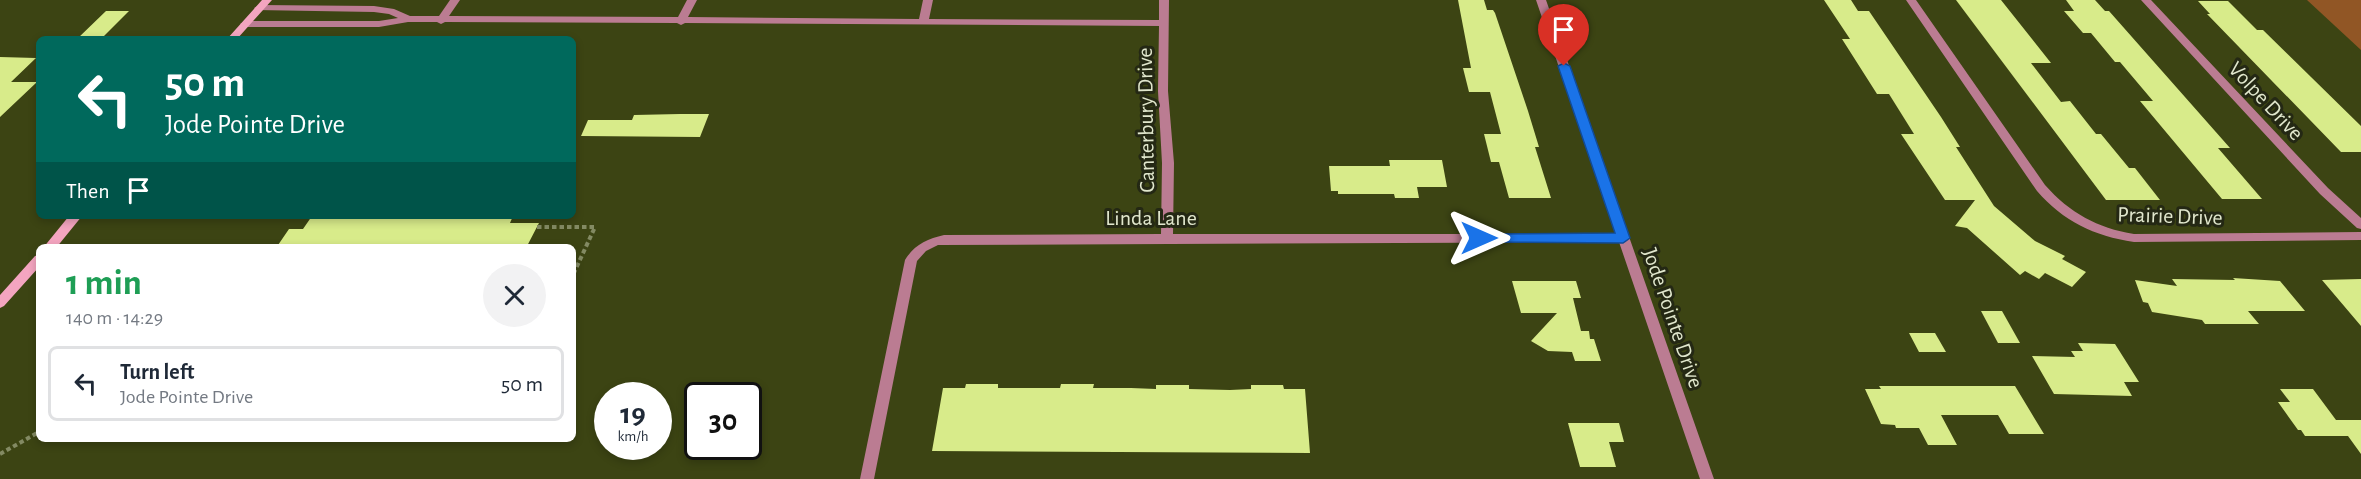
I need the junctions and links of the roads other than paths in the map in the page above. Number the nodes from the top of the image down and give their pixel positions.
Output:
1 (267, 0) edge
2 (455, 0) edge
3 (692, 0) edge
4 (928, 0) edge
5 (1164, 0) edge
6 (1541, 0) edge
7 (1911, 0) edge
8 (2146, 0) edge
9 (259, 8) junction
10 (345, 9) junction
11 (408, 19) junction
12 (441, 21) junction
13 (681, 22) junction
14 (923, 23) junction
15 (1164, 23) junction
16 (245, 24) junction
17 (332, 24) junction
18 (235, 36) edge
19 (73, 219) edge
20 (2361, 225) edge
21 (2361, 236) edge
22 (1623, 238) junction
23 (1167, 240) junction
24 (52, 244) edge
25 (36, 262) edge
26 (0, 302) edge
27 (867, 479) edge
28 (1707, 479) edge

1 - 9 main road
2 - 12 street
3 - 13 street
4 - 14 street
5 - 15 street, Canterbury Drive
6 - 22 street, Jode Pointe Drive
7 - 21 street, Prairie Drive
8 - 20 street, Volpe Drive
9 - 10 street
9 - 16 main road
10 - 11 street
10 - 17 street
11 - 12 street
11 - 17 street
12 - 13 street
13 - 14 street
14 - 15 street
15 - 23 street, Canterbury Drive
16 - 17 street
16 - 18 main road
19 - 24 main road
22 - 23 street, Linda Lane
22 - 28 street, Jode Pointe Drive
23 - 27 street, Linda Lane
25 - 26 main road

